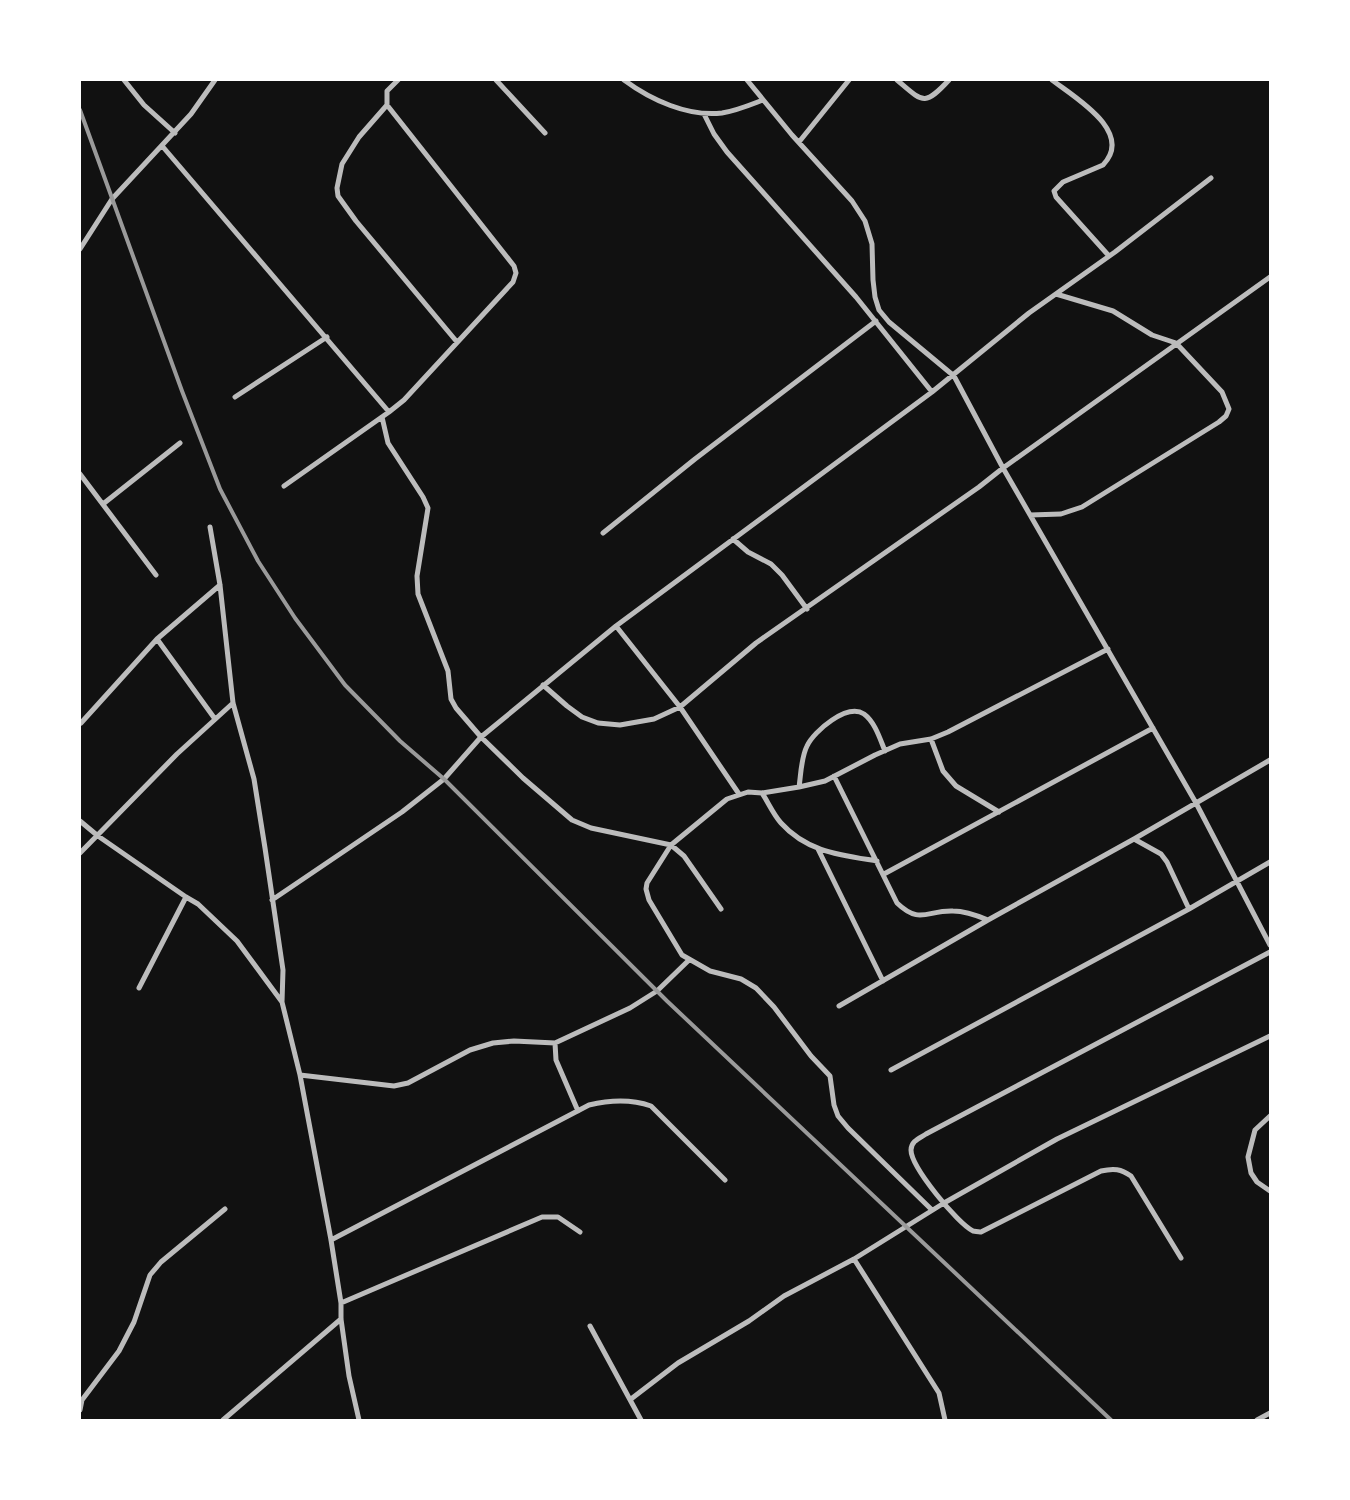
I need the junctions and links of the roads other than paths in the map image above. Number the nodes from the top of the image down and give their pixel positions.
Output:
1 (124, 80) edge
2 (215, 80) edge
3 (398, 80) edge
4 (496, 80) edge
5 (624, 80) edge
6 (747, 80) edge
7 (849, 80) edge
8 (897, 80) edge
9 (949, 80) edge
10 (1052, 80) edge
11 (763, 100) junction
12 (387, 105) junction
13 (704, 114) junction
14 (175, 133) junction
15 (545, 133) dead end
16 (799, 142) junction
17 (162, 147) junction
18 (1211, 178) dead end
19 (80, 249) edge
20 (1109, 256) junction
21 (1270, 277) edge
22 (1056, 294) junction
23 (876, 322) junction
24 (326, 337) junction
25 (457, 342) junction
26 (1176, 343) junction
27 (954, 376) junction
28 (932, 392) junction
29 (235, 397) dead end
30 (389, 412) junction
31 (382, 417) junction
32 (180, 443) dead end
33 (1003, 468) junction
34 (80, 474) edge
35 (284, 486) dead end
36 (103, 504) junction
37 (1030, 515) junction
38 (210, 526) dead end
39 (603, 533) dead end
40 (733, 540) junction
41 (156, 575) dead end
42 (220, 585) junction
43 (807, 609) junction
44 (616, 626) junction
45 (157, 639) junction
46 (1108, 648) junction
47 (543, 685) junction
48 (233, 703) junction
49 (680, 706) junction
50 (215, 719) junction
51 (81, 723) edge
52 (1153, 728) junction
53 (481, 737) junction
54 (931, 739) junction
55 (885, 751) junction
56 (1270, 760) edge
57 (834, 776) junction
58 (799, 788) junction
59 (762, 793) junction
60 (739, 794) junction
61 (1196, 804) junction
62 (998, 812) junction
63 (80, 821) edge
64 (98, 836) junction
65 (1134, 839) junction
66 (672, 845) junction
67 (818, 850) junction
68 (80, 853) edge
69 (877, 861) junction
70 (1270, 862) edge
71 (884, 874) junction
72 (1237, 881) junction
73 (186, 898) junction
74 (272, 900) junction
75 (721, 909) dead end
76 (1188, 909) junction
77 (988, 920) junction
78 (1270, 945) edge
79 (1270, 952) edge
80 (689, 960) junction
81 (884, 981) junction
82 (139, 988) dead end
83 (282, 1002) junction
84 (839, 1006) dead end
85 (1270, 1036) edge
86 (555, 1043) junction
87 (890, 1070) dead end
88 (300, 1075) junction
89 (578, 1111) junction
90 (1270, 1116) edge
91 (725, 1180) dead end
92 (1270, 1191) edge
93 (944, 1203) junction
94 (225, 1209) dead end
95 (932, 1210) junction
96 (580, 1232) dead end
97 (331, 1240) junction
98 (1181, 1258) dead end
99 (854, 1259) junction
100 (342, 1303) junction
101 (341, 1319) junction
102 (590, 1326) dead end
103 (630, 1399) junction
104 (80, 1410) edge
105 (1270, 1413) edge
106 (223, 1420) edge
107 (359, 1420) edge
108 (641, 1420) edge
109 (946, 1420) edge
110 (1256, 1420) edge

1 - 14 street
2 - 14 street
3 - 12 street
4 - 15 street
5 - 13 street
6 - 11 street
7 - 16 street
8 - 9 street
10 - 20 street
11 - 13 street
11 - 16 street
12 - 25 street
12 - 25 street
13 - 23 street
14 - 17 street
16 - 27 street
17 - 19 street
17 - 24 street
18 - 20 street
20 - 22 street
21 - 26 street
22 - 26 street
22 - 27 street
23 - 28 street
23 - 39 street
24 - 29 street
24 - 30 street
25 - 30 street
26 - 33 street
26 - 37 street
27 - 28 street
27 - 33 street
28 - 40 street
30 - 31 street
31 - 35 street
31 - 53 street
32 - 36 street
33 - 37 street
33 - 43 street
34 - 36 street
36 - 41 street
37 - 46 street
38 - 42 street
40 - 43 street
40 - 44 street
42 - 45 street
42 - 48 street
43 - 49 street
44 - 47 street
44 - 49 street
45 - 50 street
45 - 51 street
46 - 52 street
46 - 54 street
47 - 49 street
47 - 53 street
48 - 50 street
48 - 74 street
49 - 60 street
50 - 64 street
52 - 61 street
52 - 62 street
53 - 66 street
53 - 74 street
54 - 55 street
54 - 62 street
55 - 57 street
55 - 58 street
56 - 61 street
57 - 58 street
57 - 69 street
58 - 59 street
59 - 60 street
59 - 67 street
60 - 66 street
61 - 65 street
61 - 72 street
62 - 71 street
63 - 64 street
64 - 68 street
64 - 73 street
65 - 76 street
65 - 77 street
66 - 75 street
66 - 80 street
67 - 69 street
67 - 81 street
69 - 71 street
70 - 72 street
71 - 77 street
72 - 76 street
72 - 78 street
73 - 82 street
73 - 83 street
74 - 83 street
76 - 87 street
77 - 81 street
79 - 93 street
80 - 86 street
80 - 95 street
81 - 84 street
83 - 88 street
85 - 93 street
86 - 88 street
86 - 89 street
88 - 97 street
89 - 91 street
89 - 97 street
90 - 92 street
93 - 95 street
93 - 98 street
94 - 104 street
95 - 99 street
96 - 100 street
97 - 100 street
99 - 103 street
99 - 109 street
100 - 101 street
101 - 106 street
101 - 107 street
102 - 103 street
103 - 108 street
105 - 110 street

